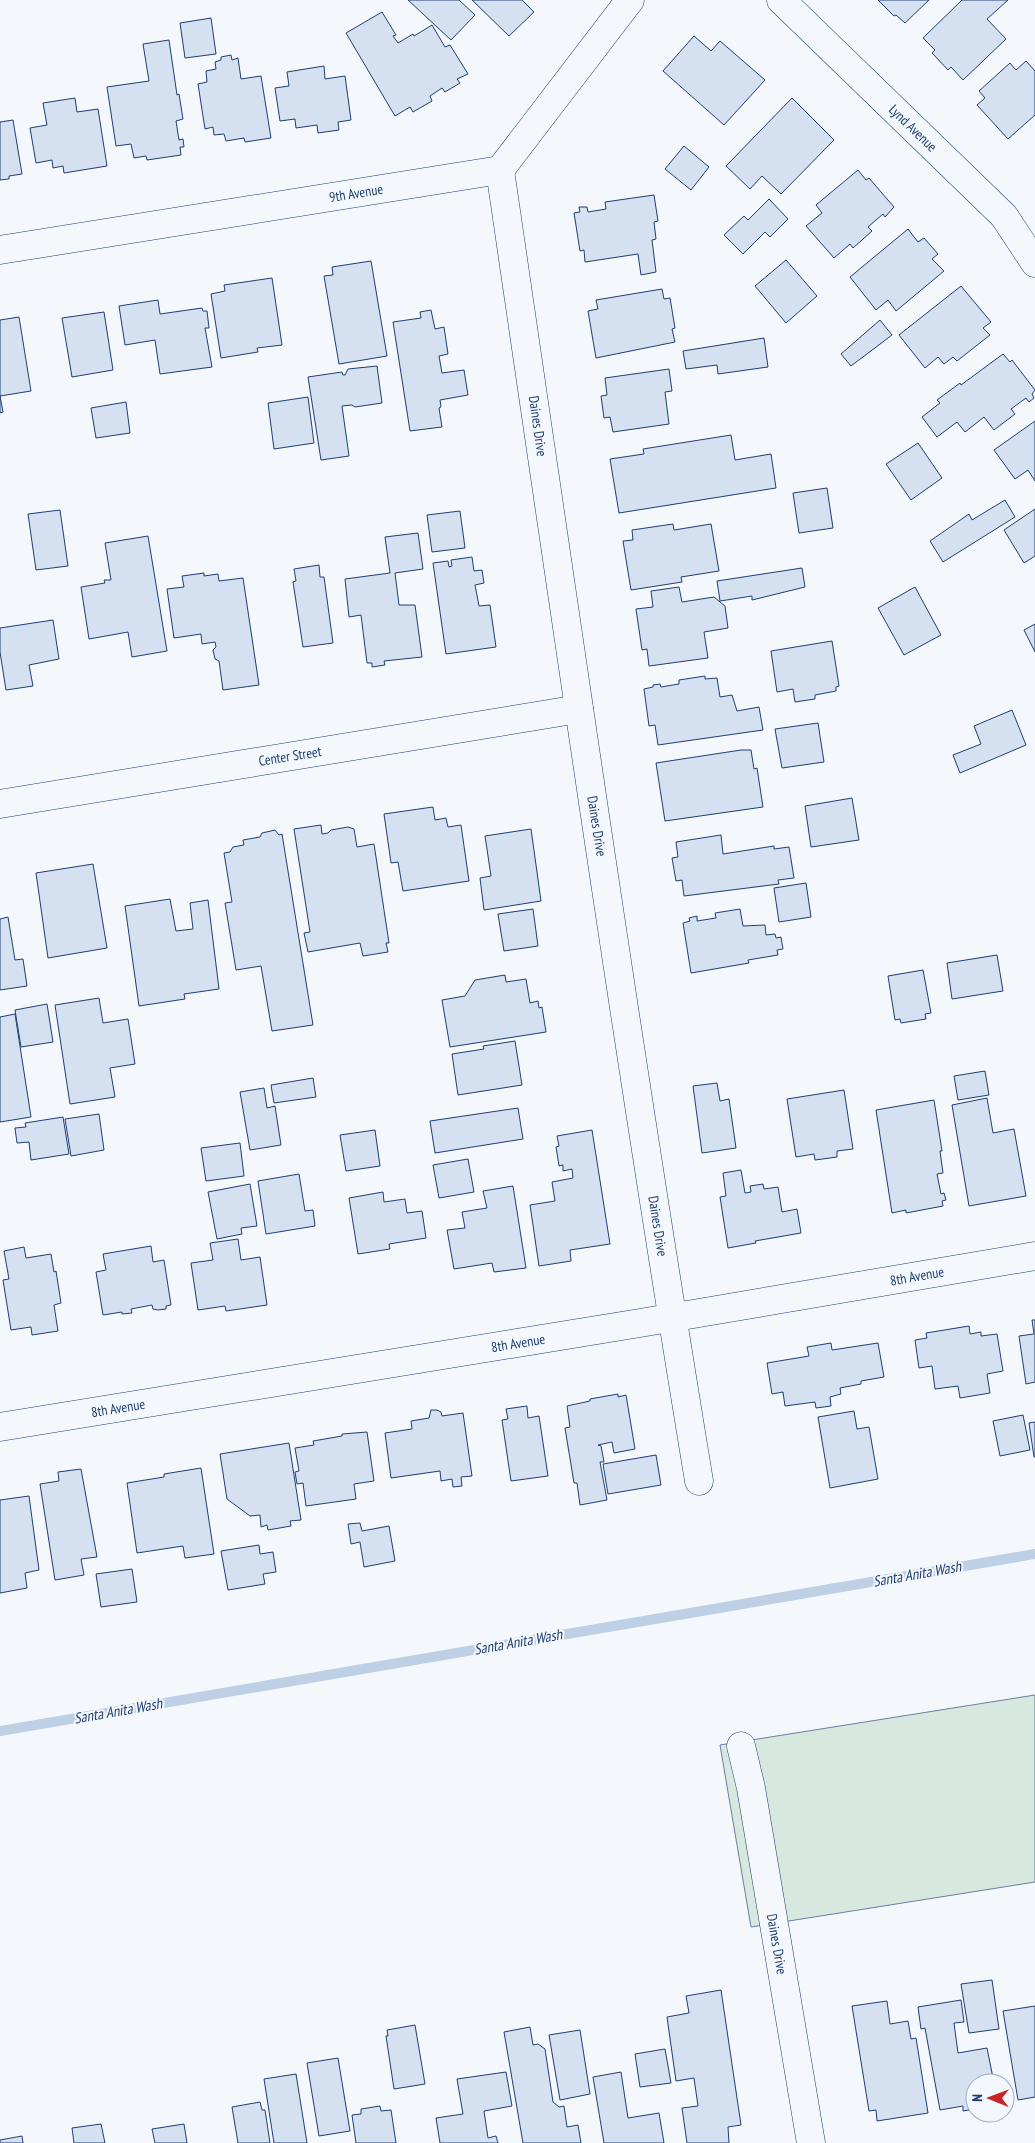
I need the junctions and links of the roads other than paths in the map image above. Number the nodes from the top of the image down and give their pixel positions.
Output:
1 (630, 0) edge
2 (781, 0) edge
3 (500, 170) junction
4 (0, 250) edge
5 (1035, 263) edge
6 (579, 709) junction
7 (0, 804) edge
8 (1035, 1256) edge
9 (672, 1317) junction
10 (0, 1427) edge
11 (699, 1481) dead end
12 (741, 1746) dead end
13 (811, 2143) edge

1 - 3 street
2 - 5 street, Lynd Avenue
3 - 4 street, 9th Avenue
3 - 6 street, Daines Drive
6 - 7 street, Center Street
6 - 9 street, Daines Drive
8 - 9 street, 8th Avenue
9 - 10 street, 8th Avenue
9 - 11 street, Daines Drive
12 - 13 street, Daines Drive

